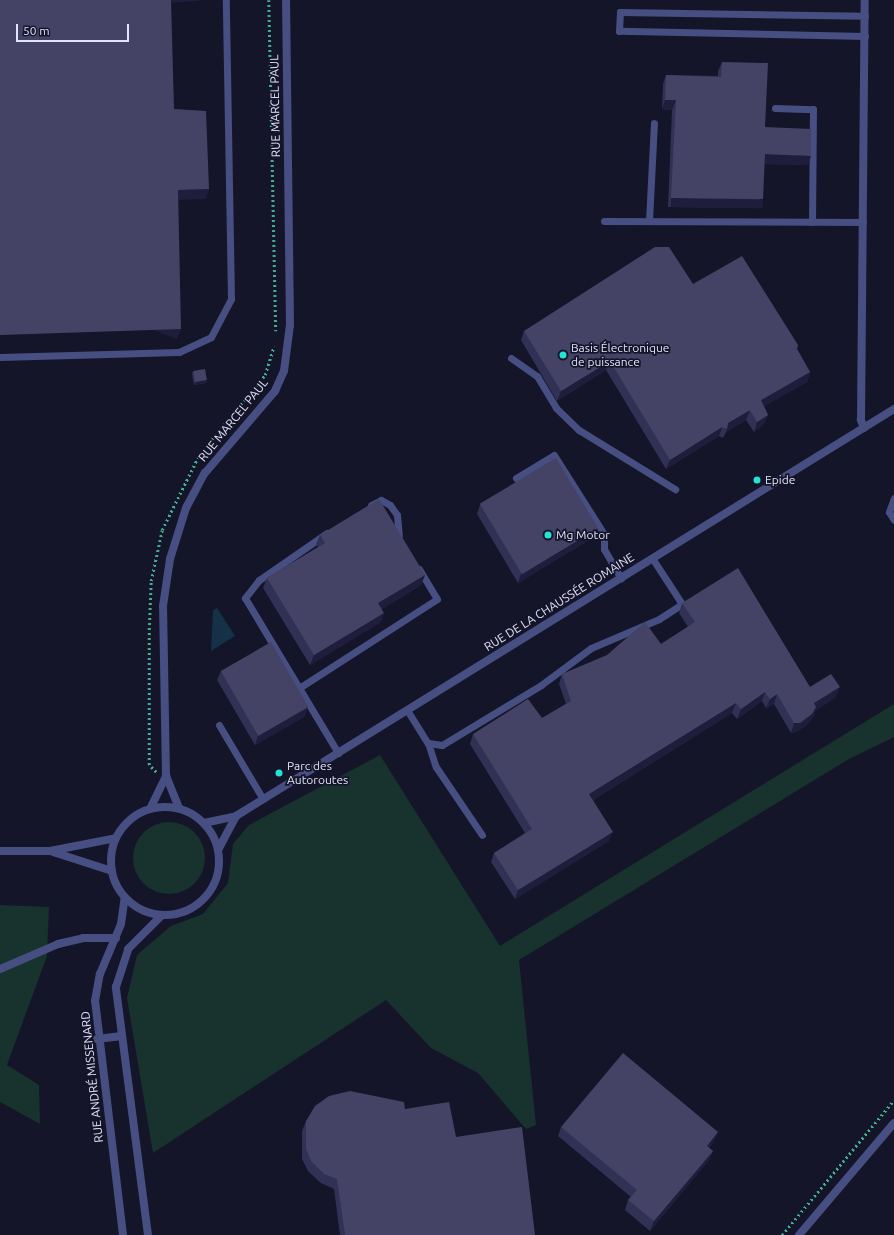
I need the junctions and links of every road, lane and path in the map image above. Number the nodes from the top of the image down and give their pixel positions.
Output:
1 (226, 0) edge
2 (269, 0) edge
3 (286, 0) edge
4 (865, 0) edge
5 (865, 16) junction
6 (865, 36) junction
7 (776, 108) dead end
8 (654, 123) dead end
9 (604, 220) dead end
10 (649, 221) junction
11 (812, 222) junction
12 (863, 222) junction
13 (0, 357) edge
14 (511, 358) dead end
15 (893, 412) edge
16 (864, 428) junction
17 (516, 478) dead end
18 (676, 489) dead end
19 (894, 498) edge
20 (360, 512) edge
21 (894, 520) edge
22 (333, 529) edge
23 (404, 544) edge
24 (412, 558) edge
25 (652, 558) junction
26 (621, 578) junction
27 (299, 688) junction
28 (407, 710) junction
29 (219, 725) dead end
30 (428, 743) junction
31 (338, 753) junction
32 (166, 774) junction
33 (263, 799) junction
34 (179, 808) junction
35 (150, 809) junction
36 (236, 816) junction
37 (204, 822) junction
38 (482, 835) dead end
39 (116, 838) junction
40 (218, 850) junction
41 (0, 851) edge
42 (50, 851) junction
43 (112, 871) junction
44 (125, 897) junction
45 (162, 915) junction
46 (116, 938) junction
47 (0, 969) edge
48 (122, 1036) junction
49 (97, 1039) junction
50 (894, 1100) edge
51 (894, 1123) edge
52 (124, 1235) edge
53 (148, 1235) edge
54 (782, 1235) edge
55 (799, 1235) edge

1 - 13 lane
2 - 32 path
3 - 32 street, RUE MARCEL PAUL
4 - 5 street
5 - 6 street
5 - 6 lane
6 - 12 street
7 - 11 lane
8 - 10 lane
9 - 10 lane
10 - 11 lane
11 - 12 lane
12 - 16 street
14 - 18 lane
15 - 16 street, RUE DE LA CHAUSSÉE ROMAINE
16 - 25 street, RUE DE LA CHAUSSÉE ROMAINE
17 - 26 lane
19 - 21 lane
20 - 23 lane
22 - 27 lane
24 - 27 lane
25 - 26 street, RUE DE LA CHAUSSÉE ROMAINE
25 - 30 lane
26 - 28 street, RUE DE LA CHAUSSÉE ROMAINE
27 - 31 lane
28 - 30 lane
28 - 31 street, RUE DE LA CHAUSSÉE ROMAINE
29 - 33 lane
30 - 38 lane
31 - 33 street, RUE DE LA CHAUSSÉE ROMAINE
32 - 34 street, RUE MARCEL PAUL
32 - 35 street, RUE MARCEL PAUL
33 - 36 street, RUE DE LA CHAUSSÉE ROMAINE
34 - 35 street
34 - 37 street
35 - 39 street
36 - 37 street, RUE DE LA CHAUSSÉE ROMAINE
36 - 40 street, RUE DE LA CHAUSSÉE ROMAINE
37 - 40 street
39 - 42 street
39 - 43 street
40 - 45 street
41 - 42 street
42 - 43 street
43 - 44 street
44 - 45 street
44 - 46 street, RUE ANDRÉ MISSENARD
45 - 48 street
46 - 47 street
46 - 49 street, RUE ANDRÉ MISSENARD
48 - 49 street
48 - 53 street
49 - 52 street, RUE ANDRÉ MISSENARD
50 - 54 path
51 - 55 street

